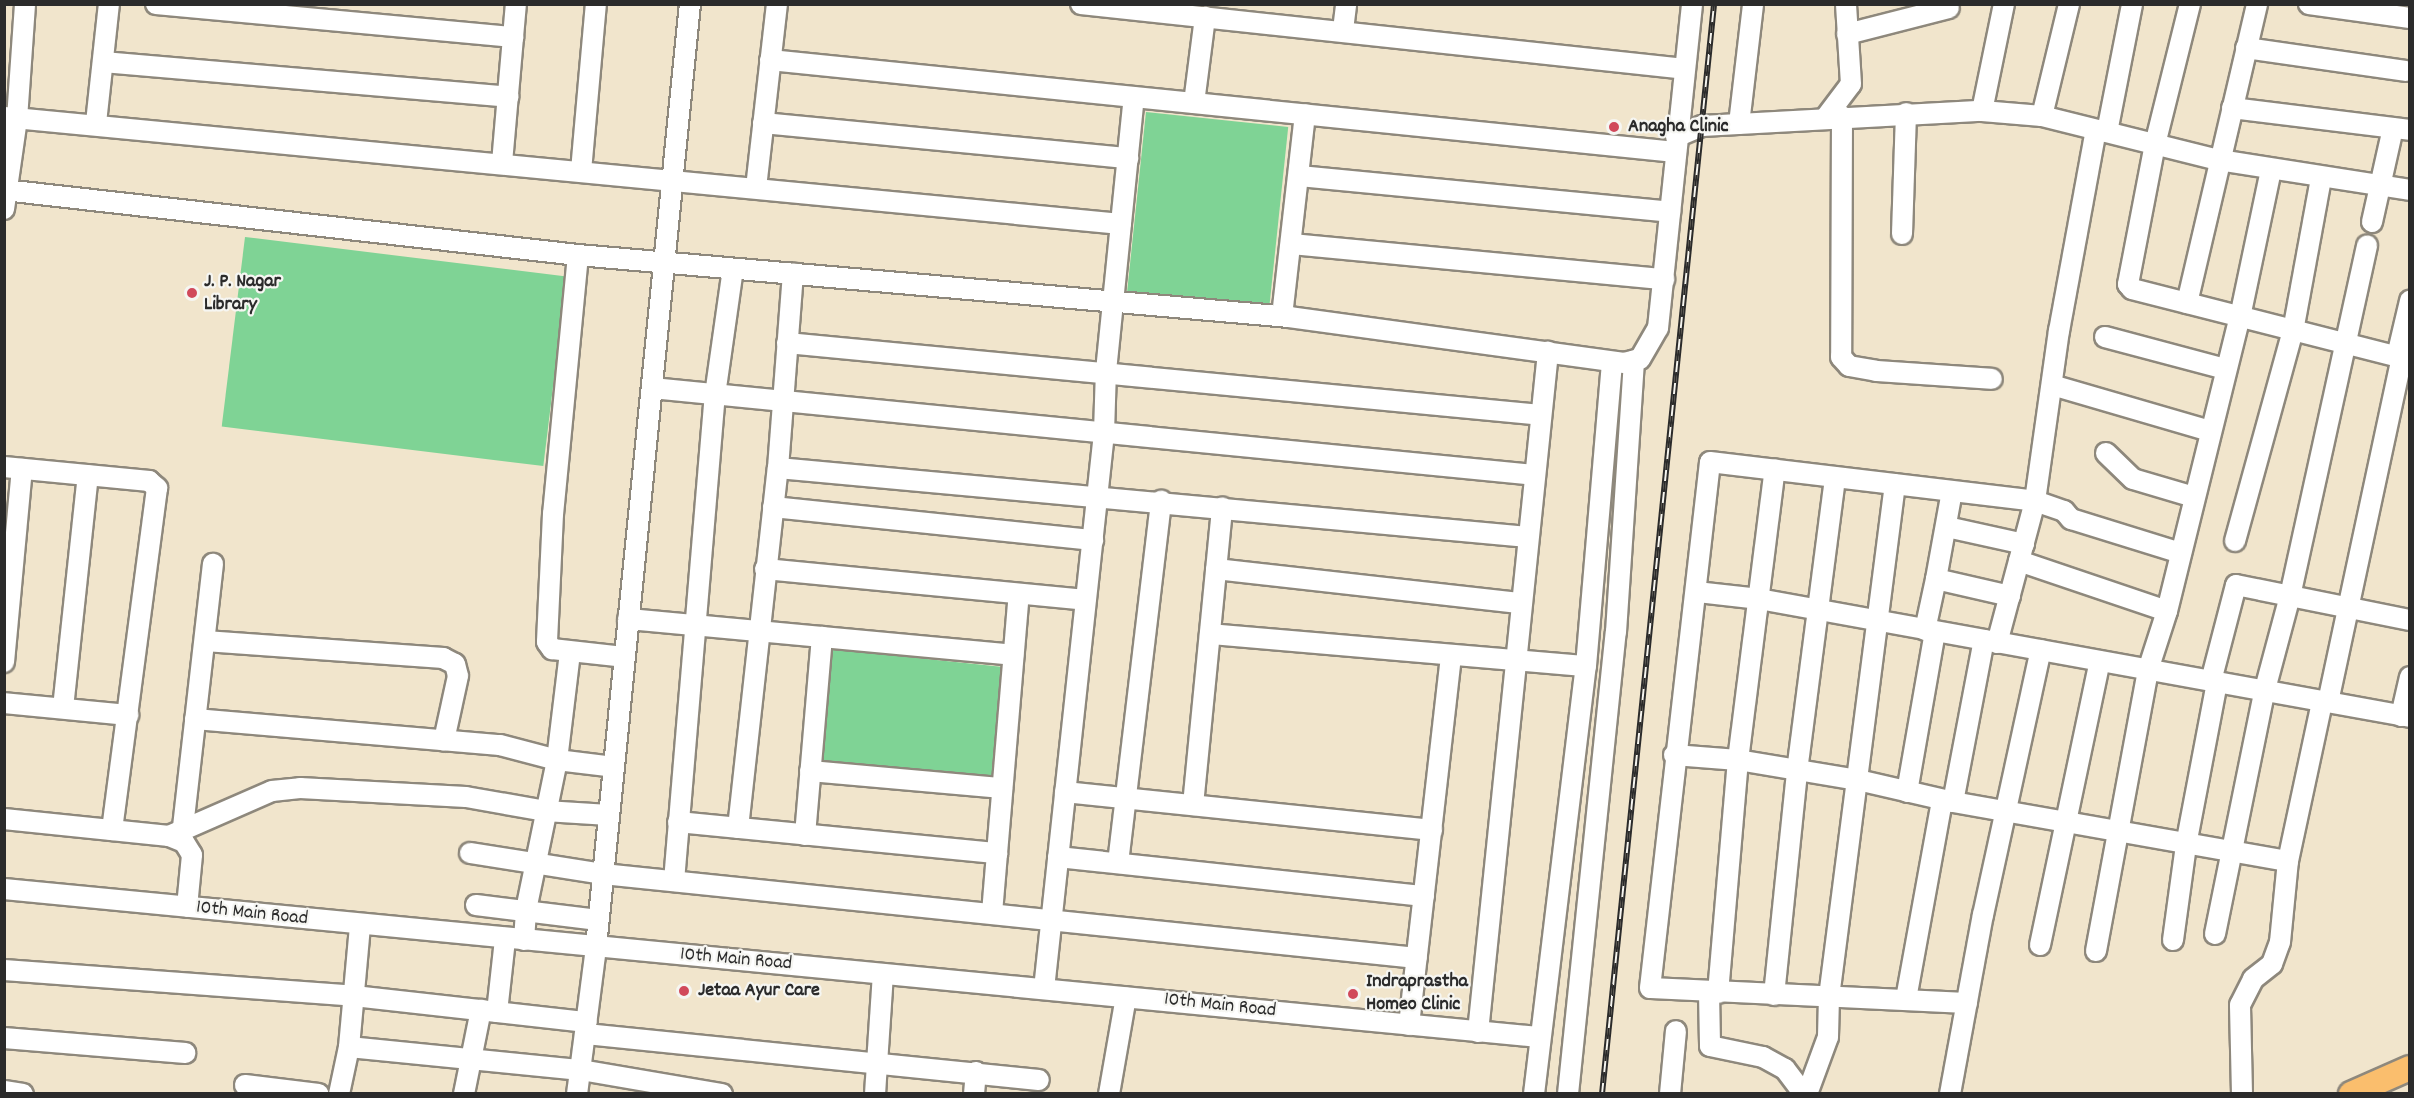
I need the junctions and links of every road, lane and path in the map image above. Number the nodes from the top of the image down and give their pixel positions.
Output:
1 (25, 4) edge
2 (109, 4) edge
3 (156, 4) edge
4 (516, 4) edge
5 (596, 4) edge
6 (690, 4) edge
7 (777, 4) edge
8 (1081, 4) edge
9 (1346, 4) edge
10 (1754, 4) edge
11 (1846, 4) edge
12 (2004, 4) edge
13 (2069, 4) edge
14 (2132, 4) edge
15 (2190, 4) edge
16 (2257, 4) edge
17 (2309, 4) edge
18 (1689, 5) edge
19 (1951, 11) edge
20 (1197, 12) edge
21 (2409, 18) edge
22 (1343, 30) junction
23 (1847, 34) junction
24 (513, 37) junction
25 (2246, 48) junction
26 (13, 54) edge
27 (770, 60) junction
28 (103, 62) junction
29 (1685, 69) junction
30 (2405, 71) dead end
31 (508, 97) junction
32 (1134, 97) junction
33 (1194, 103) junction
34 (2232, 108) junction
35 (1982, 111) junction
36 (1906, 112) junction
37 (1305, 114) junction
38 (2042, 116) junction
39 (1834, 117) junction
40 (11, 118) edge
41 (96, 123) junction
42 (763, 123) junction
43 (1739, 124) junction
44 (2401, 129) edge
45 (2102, 131) junction
46 (1676, 144) junction
47 (2155, 144) junction
48 (1128, 158) junction
49 (2219, 160) junction
50 (501, 163) junction
51 (2271, 170) junction
52 (581, 171) junction
53 (1299, 176) junction
54 (2321, 179) junction
55 (674, 180) junction
56 (2379, 187) junction
57 (756, 188) junction
58 (2409, 190) edge
59 (5, 197) edge
60 (1670, 212) junction
61 (2372, 222) dead end
62 (1121, 224) junction
63 (1902, 234) dead end
64 (1291, 244) junction
65 (2367, 245) dead end
66 (578, 255) junction
67 (664, 263) junction
68 (733, 269) junction
69 (793, 274) junction
70 (1664, 279) junction
71 (1114, 300) junction
72 (2409, 301) edge
73 (2187, 303) junction
74 (1282, 316) junction
75 (2240, 317) junction
76 (2293, 331) junction
77 (2105, 337) dead end
78 (787, 343) junction
79 (2345, 344) junction
80 (1548, 352) junction
81 (2403, 358) edge
82 (1634, 361) junction
83 (1612, 362) junction
84 (2225, 369) junction
85 (1107, 371) junction
86 (1992, 379) dead end
87 (2052, 384) junction
88 (652, 388) junction
89 (715, 395) junction
90 (782, 403) junction
91 (1541, 415) junction
92 (2210, 431) junction
93 (1104, 433) junction
94 (2106, 453) dead end
95 (13, 468) edge
96 (778, 468) junction
97 (1775, 469) junction
98 (1534, 475) junction
99 (88, 476) junction
100 (1835, 477) junction
101 (1895, 484) junction
102 (1952, 491) junction
103 (1098, 495) junction
104 (2194, 497) junction
105 (1161, 501) junction
106 (2035, 501) junction
107 (773, 507) junction
108 (1222, 507) junction
109 (1947, 527) junction
110 (1528, 537) junction
111 (1093, 540) junction
112 (2235, 541) dead end
113 (2022, 553) junction
114 (2181, 553) junction
115 (213, 564) dead end
116 (765, 569) junction
117 (1216, 569) junction
118 (1936, 579) junction
119 (1697, 592) junction
120 (1019, 594) junction
121 (2010, 596) junction
122 (2290, 596) junction
123 (1759, 599) junction
124 (1086, 600) junction
125 (1521, 603) junction
126 (2348, 608) junction
127 (1818, 610) junction
128 (2167, 611) junction
129 (628, 620) junction
130 (2409, 620) edge
131 (1878, 621) junction
132 (696, 625) junction
133 (758, 631) junction
134 (1930, 631) junction
135 (1210, 634) junction
136 (822, 637) junction
137 (205, 641) junction
138 (1990, 641) junction
139 (2041, 650) junction
140 (570, 652) junction
141 (1013, 655) junction
142 (1451, 655) junction
143 (624, 657) junction
144 (1515, 658) junction
145 (2100, 661) junction
146 (4, 662) edge
147 (1586, 666) junction
148 (2148, 670) junction
149 (2409, 677) edge
150 (2214, 682) junction
151 (2264, 693) junction
152 (2325, 702) junction
153 (4, 703) edge
154 (63, 708) junction
155 (128, 715) junction
156 (2405, 716) edge
157 (195, 719) junction
158 (444, 740) junction
159 (1674, 755) junction
160 (556, 760) junction
161 (1738, 760) junction
162 (614, 767) junction
163 (810, 771) junction
164 (1797, 771) junction
165 (1858, 780) junction
166 (1002, 788) junction
167 (1065, 792) junction
168 (1907, 792) junction
169 (1126, 798) junction
170 (1947, 801) junction
171 (1193, 805) junction
172 (2005, 810) junction
173 (545, 811) junction
174 (609, 815) junction
175 (4, 819) edge
176 (2069, 821) junction
177 (678, 822) junction
178 (738, 828) junction
179 (112, 830) junction
180 (1432, 830) junction
181 (2116, 831) junction
182 (176, 832) junction
183 (805, 835) junction
184 (2186, 845) junction
185 (2230, 851) junction
186 (470, 853) dead end
187 (996, 854) junction
188 (1058, 857) junction
189 (536, 861) junction
190 (2288, 861) junction
191 (1118, 863) junction
192 (603, 874) junction
193 (674, 881) junction
194 (4, 889) edge
195 (1424, 896) junction
196 (476, 905) dead end
197 (187, 907) junction
198 (526, 910) junction
199 (992, 913) junction
200 (1051, 919) junction
201 (598, 920) junction
202 (360, 925) junction
203 (2215, 934) dead end
204 (514, 940) junction
205 (2173, 940) dead end
206 (2040, 945) dead end
207 (596, 946) junction
208 (2096, 951) dead end
209 (1417, 958) junction
210 (4, 970) edge
211 (883, 974) junction
212 (1044, 989) junction
213 (1713, 993) junction
214 (1774, 995) junction
215 (354, 996) junction
216 (1126, 997) junction
217 (1829, 997) junction
218 (1906, 999) junction
219 (1967, 1003) junction
220 (489, 1011) junction
221 (1409, 1025) junction
222 (586, 1028) junction
223 (1676, 1031) dead end
224 (1478, 1032) junction
225 (1539, 1037) junction
226 (5, 1040) edge
227 (349, 1047) junction
228 (185, 1053) dead end
229 (472, 1059) junction
230 (878, 1061) junction
231 (2409, 1068) edge
232 (581, 1070) junction
233 (976, 1072) junction
234 (1039, 1080) dead end
235 (2409, 1084) edge
236 (245, 1085) dead end
237 (4, 1091) edge
238 (23, 1094) edge
239 (318, 1094) edge
240 (339, 1094) edge
241 (464, 1094) edge
242 (577, 1094) edge
243 (722, 1094) edge
244 (875, 1094) edge
245 (974, 1094) edge
246 (1109, 1094) edge
247 (1534, 1094) edge
248 (1568, 1094) edge
249 (1670, 1094) edge
250 (1805, 1094) edge
251 (1950, 1094) edge
252 (2242, 1094) edge
253 (2351, 1094) edge
254 (2387, 1094) edge

1 - 26 street
2 - 28 street
3 - 24 street
4 - 24 street
5 - 52 street
6 - 55 street
7 - 27 street
8 - 20 street
9 - 22 street
10 - 43 street
11 - 23 street
12 - 35 street
13 - 38 street
14 - 45 street
15 - 47 street
16 - 25 street
17 - 21 street
18 - 29 street
19 - 23 street
20 - 22 street
20 - 33 street
22 - 29 street
23 - 39 street
24 - 31 street
25 - 30 street
25 - 34 street
26 - 40 street
27 - 32 street
27 - 42 street
28 - 31 street
28 - 41 street
29 - 46 street
31 - 50 street
32 - 33 street
32 - 48 street
33 - 37 street
34 - 44 street
34 - 49 street
35 - 36 street
35 - 38 street
36 - 39 street
36 - 63 street
37 - 46 street
37 - 53 street
38 - 45 street
39 - 43 street
39 - 86 street
40 - 41 street
40 - 59 street
41 - 50 street
42 - 48 street
42 - 57 street
43 - 46 street
44 - 56 street
45 - 47 street
45 - 87 street
46 - 60 street
47 - 49 street
47 - 73 street
48 - 62 street
49 - 51 street
49 - 73 street
50 - 52 street
51 - 54 street
51 - 75 street
52 - 55 street
53 - 60 street
53 - 64 street
54 - 56 street
54 - 76 street
55 - 57 street
55 - 67 street
56 - 58 street
56 - 61 street
57 - 62 street
59 - 66 street
60 - 70 street
62 - 71 street
64 - 70 street
64 - 74 street
65 - 79 street
66 - 67 street
66 - 140 street
67 - 68 street
67 - 88 street
68 - 69 street
68 - 89 street
69 - 71 street
69 - 78 street
70 - 82 street
71 - 74 street
71 - 85 street
72 - 81 street
73 - 75 street
74 - 80 street
75 - 76 street
75 - 84 street
76 - 79 street
76 - 112 street
77 - 84 street
78 - 85 street
78 - 90 street
79 - 81 street
79 - 122 street
80 - 83 street
80 - 91 street
81 - 126 street
82 - 83 street
82 - 248 street
83 - 147 street
84 - 92 street
85 - 91 street
85 - 93 street
87 - 92 street
87 - 106 street
88 - 89 street
88 - 129 street
89 - 90 street
89 - 132 street
90 - 93 street
90 - 96 street
91 - 98 street
92 - 104 street
93 - 98 street
93 - 103 street
94 - 104 street
95 - 99 street
95 - 146 street
96 - 103 street
96 - 107 street
97 - 100 street
97 - 119 street
97 - 123 street
98 - 110 street
99 - 154 street
99 - 155 street
100 - 101 street
100 - 127 street
101 - 102 street
101 - 131 street
102 - 106 street
102 - 109 street
103 - 105 street
103 - 111 street
104 - 114 street
105 - 108 street
105 - 169 street
106 - 113 street
106 - 114 street
107 - 111 street
107 - 116 street
108 - 110 street
108 - 117 street
109 - 113 street
109 - 118 street
110 - 125 street
111 - 124 street
113 - 121 street
113 - 128 street
114 - 128 street
115 - 137 street
116 - 120 street
116 - 133 street
117 - 125 street
117 - 135 street
118 - 121 street
118 - 134 street
119 - 123 street
119 - 159 street
120 - 124 street
120 - 141 street
121 - 138 street
122 - 126 street
122 - 150 street
122 - 151 street
123 - 127 street
123 - 161 street
124 - 167 street
125 - 144 street
126 - 130 street
126 - 152 street
127 - 131 street
127 - 164 street
128 - 148 street
129 - 132 street
129 - 143 street
131 - 134 street
131 - 165 street
132 - 133 street
132 - 177 street
133 - 136 street
133 - 178 street
134 - 138 street
134 - 168 street
135 - 142 street
135 - 171 street
136 - 141 street
136 - 163 street
137 - 157 street
137 - 158 street
138 - 139 street
138 - 170 street
139 - 145 street
139 - 172 street
140 - 143 street
140 - 160 street
141 - 166 street
142 - 144 street
142 - 180 street
143 - 162 street
144 - 147 street
144 - 224 street
145 - 148 street
145 - 176 street
147 - 225 street
148 - 150 street
148 - 181 street
149 - 156 street
150 - 151 street
150 - 184 street
151 - 152 street
151 - 185 street
152 - 156 street
152 - 190 street
153 - 154 street
154 - 155 street
155 - 179 street
157 - 158 street
157 - 182 street
158 - 160 street
159 - 161 street
159 - 213 street
160 - 162 street
160 - 173 street
161 - 164 street
161 - 213 street
162 - 174 street
163 - 166 street
163 - 183 street
164 - 165 street
164 - 214 street
165 - 168 street
165 - 217 street
166 - 187 street
167 - 169 street
167 - 188 street
168 - 170 street
169 - 171 street
169 - 191 street
170 - 172 street
170 - 218 street
171 - 180 street
172 - 176 street
172 - 219 street
173 - 174 street
173 - 182 street
173 - 189 street
174 - 192 street
175 - 179 street
176 - 181 street
176 - 206 street
177 - 178 street
177 - 193 street
178 - 183 street
179 - 182 street
180 - 195 street
181 - 184 street
181 - 208 street
182 - 197 street
183 - 187 street
184 - 185 street
184 - 205 street
185 - 190 street
185 - 203 street
186 - 189 street
187 - 199 street
188 - 191 street
188 - 200 street
189 - 192 street
189 - 198 street
190 - 252 street
191 - 195 street
192 - 193 street
192 - 201 street
193 - 199 street
194 - 197 street, 10th Main Road
195 - 209 street
196 - 198 street
197 - 202 street, 10th Main Road
198 - 201 street
198 - 204 street
199 - 200 street
200 - 209 street
200 - 212 street
201 - 207 street
202 - 204 street, 10th Main Road
202 - 215 street
204 - 207 street, 10th Main Road
204 - 220 street
207 - 211 street, 10th Main Road
207 - 222 street
209 - 221 street
210 - 215 street
211 - 212 street, 10th Main Road
211 - 230 street
212 - 216 street, 10th Main Road
213 - 214 street
213 - 250 street
214 - 217 street
215 - 220 street
215 - 227 street
216 - 221 street, 10th Main Road
216 - 246 street
217 - 218 street
217 - 250 street
218 - 219 street
219 - 251 street
220 - 222 street
220 - 229 street
221 - 224 street, 10th Main Road
222 - 230 street
222 - 232 street
223 - 249 street
224 - 225 street, 10th Main Road
225 - 247 street
226 - 228 street
227 - 229 street
227 - 240 street
229 - 232 street
229 - 241 street
230 - 233 street
230 - 244 street
231 - 253 main road
232 - 242 street
232 - 243 street
233 - 234 street
233 - 245 street
235 - 254 main road
236 - 239 street
237 - 238 street

